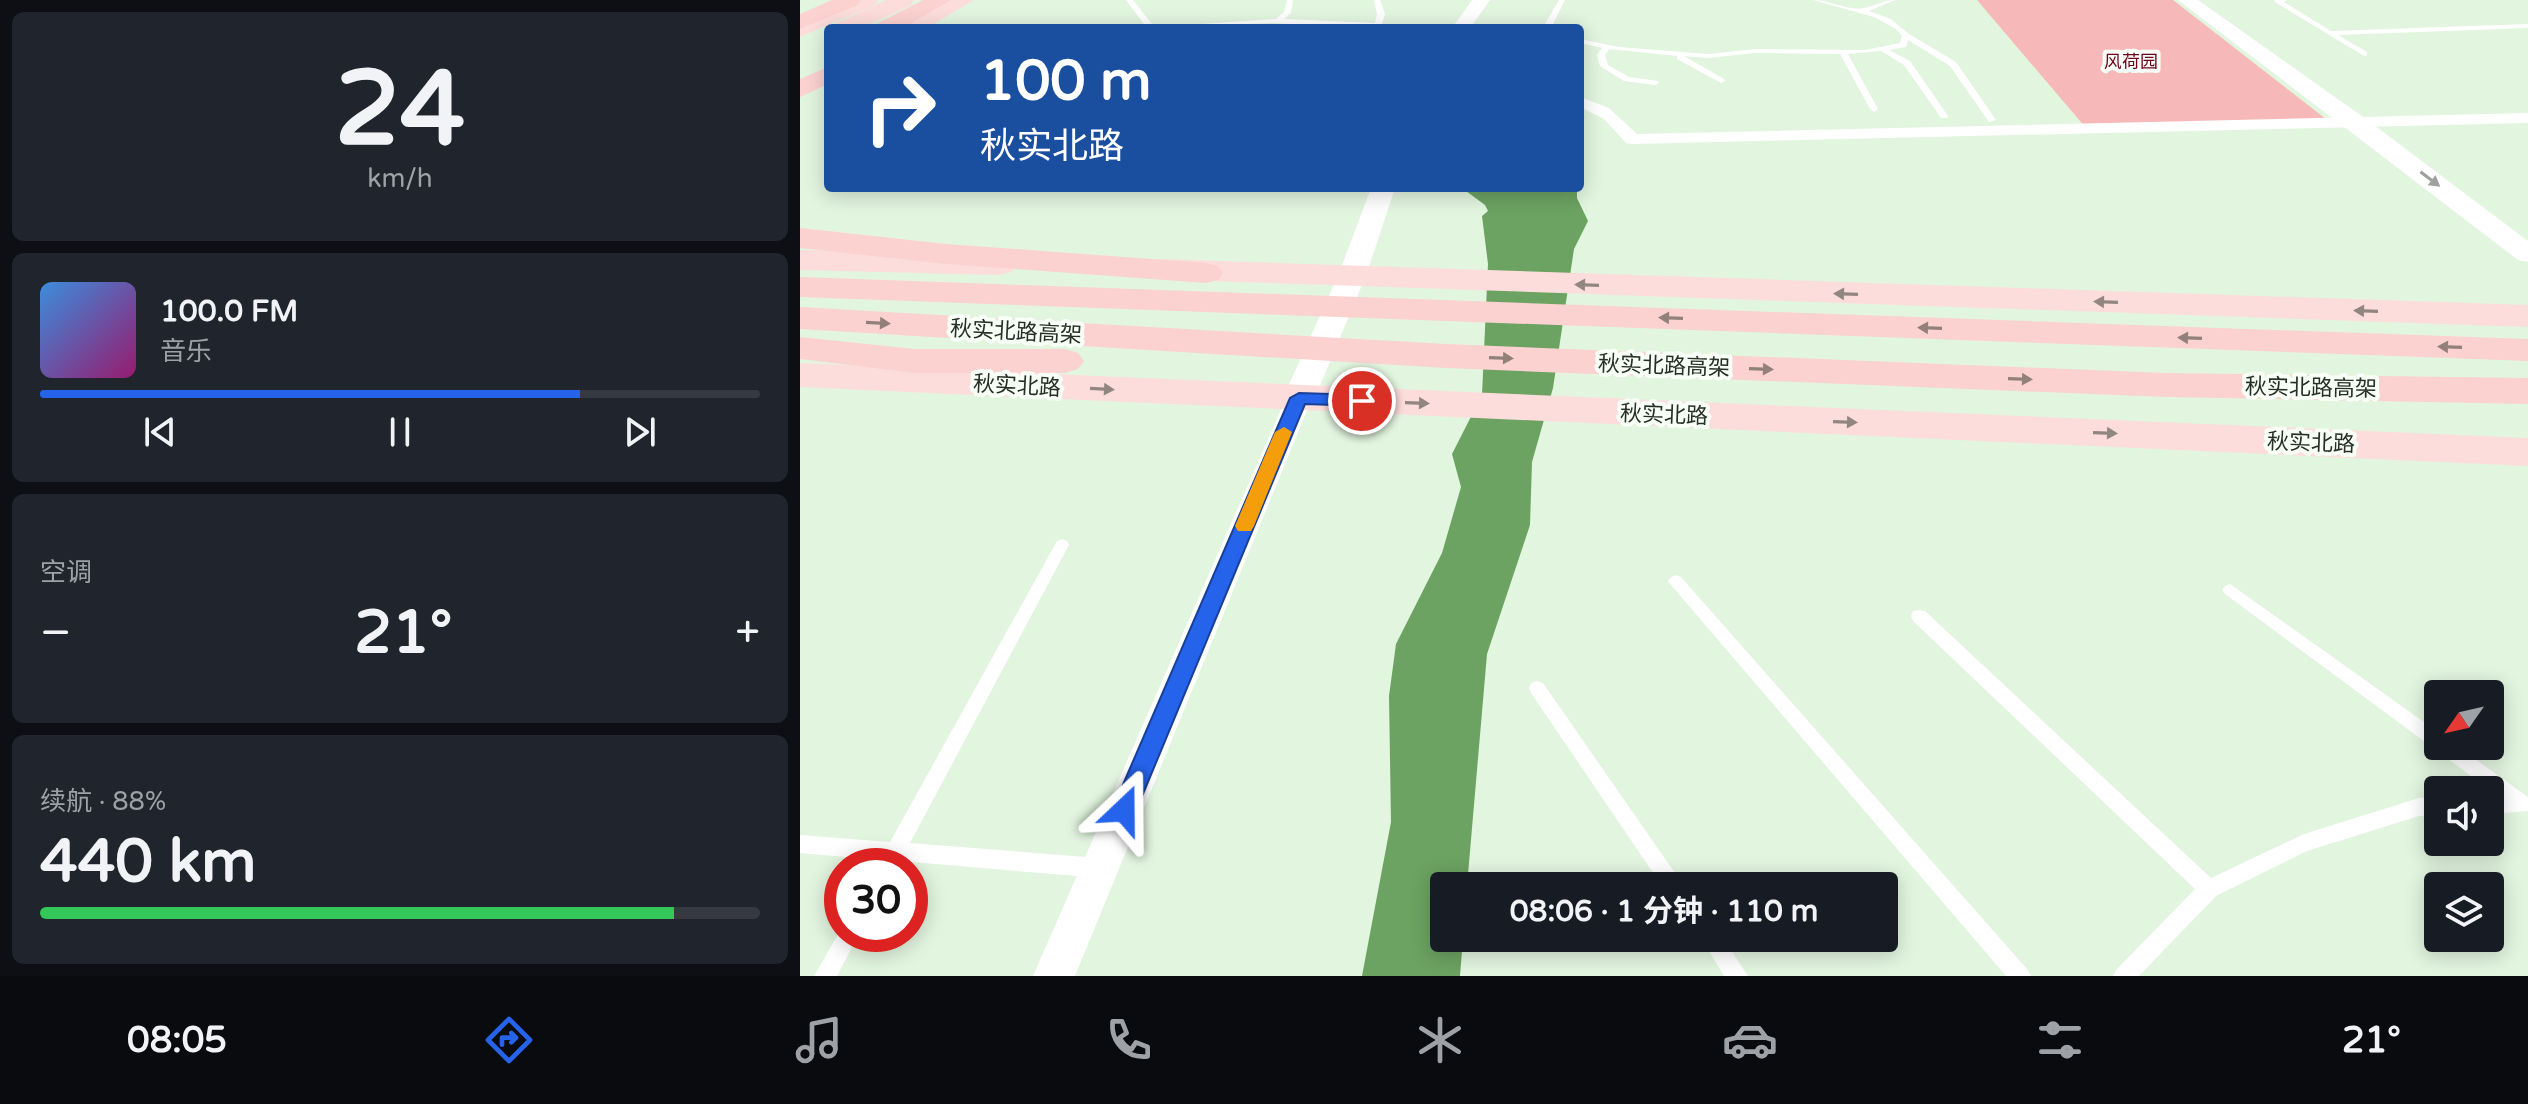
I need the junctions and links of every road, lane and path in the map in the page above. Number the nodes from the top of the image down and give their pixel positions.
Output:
1 (828, 0) edge
2 (850, 0) edge
3 (867, 0) edge
4 (903, 0) edge
5 (940, 0) edge
6 (962, 0) edge
7 (1129, 0) edge
8 (1290, 0) edge
9 (1377, 0) edge
10 (1481, 0) edge
11 (1562, 0) edge
12 (1816, 0) edge
13 (1892, 0) edge
14 (2187, 0) edge
15 (2209, 0) edge
16 (2284, 0) edge
17 (800, 11) edge
18 (1861, 12) junction
19 (1278, 21) junction
20 (800, 22) edge
21 (852, 24) edge
22 (894, 24) edge
23 (917, 24) edge
24 (926, 24) edge
25 (1148, 24) edge
26 (1210, 24) edge
27 (1338, 24) edge
28 (1378, 24) edge
29 (1464, 24) edge
30 (1549, 24) edge
31 (2528, 26) edge
32 (800, 30) edge
33 (2329, 33) junction
34 (1906, 36) junction
35 (824, 37) edge
36 (1584, 42) edge
37 (1607, 47) junction
38 (800, 49) edge
39 (1884, 50) junction
40 (1842, 51) junction
41 (2364, 54) dead end
42 (1676, 55) junction
43 (824, 60) edge
44 (800, 72) edge
45 (824, 74) edge
46 (1721, 81) dead end
47 (1655, 83) dead end
48 (800, 87) edge
49 (1584, 103) edge
50 (1874, 109) dead end
51 (1944, 116) dead end
52 (2528, 118) edge
53 (1992, 120) dead end
54 (2383, 122) junction
55 (2358, 124) junction
56 (1382, 192) edge
57 (2528, 228) edge
58 (800, 238) edge
59 (2528, 254) edge
60 (800, 260) edge
61 (1353, 273) junction
62 (800, 287) edge
63 (1483, 311) junction
64 (2528, 316) edge
65 (800, 318) edge
66 (800, 348) edge
67 (2528, 350) edge
68 (1446, 356) junction
69 (915, 361) junction
70 (800, 374) edge
71 (2528, 391) edge
72 (1299, 398) junction
73 (2528, 452) edge
74 (1062, 545) dead end
75 (1676, 581) dead end
76 (2230, 590) dead end
77 (1919, 616) dead end
78 (1537, 688) dead end
79 (2424, 732) edge
80 (2463, 760) edge
81 (2525, 804) edge
82 (2504, 805) edge
83 (2424, 807) edge
84 (800, 844) edge
85 (824, 848) edge
86 (897, 848) edge
87 (928, 861) edge
88 (1100, 868) junction
89 (1664, 872) edge
90 (2209, 889) junction
91 (839, 952) edge
92 (1721, 952) edge
93 (825, 976) edge
94 (1054, 976) edge
95 (1737, 976) edge
96 (2020, 976) edge
97 (2124, 976) edge

1 - 17 highway
2 - 20 highway
3 - 32 main road
4 - 21 main road
5 - 22 highway
6 - 23 main road
6 - 24 highway
7 - 25 lane
8 - 19 lane
9 - 28 lane
10 - 29 street
11 - 30 lane
12 - 18 lane
13 - 18 lane
14 - 55 street
15 - 54 street
16 - 33 lane
18 - 34 lane
19 - 26 lane
19 - 27 lane
31 - 33 lane
33 - 41 lane
34 - 39 lane
34 - 53 lane
35 - 38 main road
36 - 37 lane
37 - 42 lane
37 - 47 lane
39 - 40 lane
39 - 51 lane
40 - 42 lane
40 - 50 lane
42 - 46 lane
43 - 44 highway
45 - 48 highway
49 - 55 street
52 - 54 street
54 - 55 street
54 - 57 street
55 -> 59 street
56 - 61 street
58 - 63 highway
60 - 61 main road
64 -> 61 main road
61 - 72 street
62 - 63 highway, 秋实北路高架
67 -> 63 highway, 秋实北路高架
65 -> 68 highway, 秋实北路高架
66 - 69 highway
68 - 69 highway
68 -> 71 highway, 秋实北路高架
69 - 70 highway
70 -> 72 main road, 秋实北路
72 -> 73 main road, 秋实北路
72 - 88 street
74 - 86 lane
75 - 96 lane
76 - 79 lane
77 - 90 lane
78 - 89 lane
80 - 81 lane
81 - 82 lane
83 - 90 lane
84 - 85 lane
87 - 88 lane
88 - 94 street
90 - 97 lane
91 - 93 lane
92 - 95 lane

